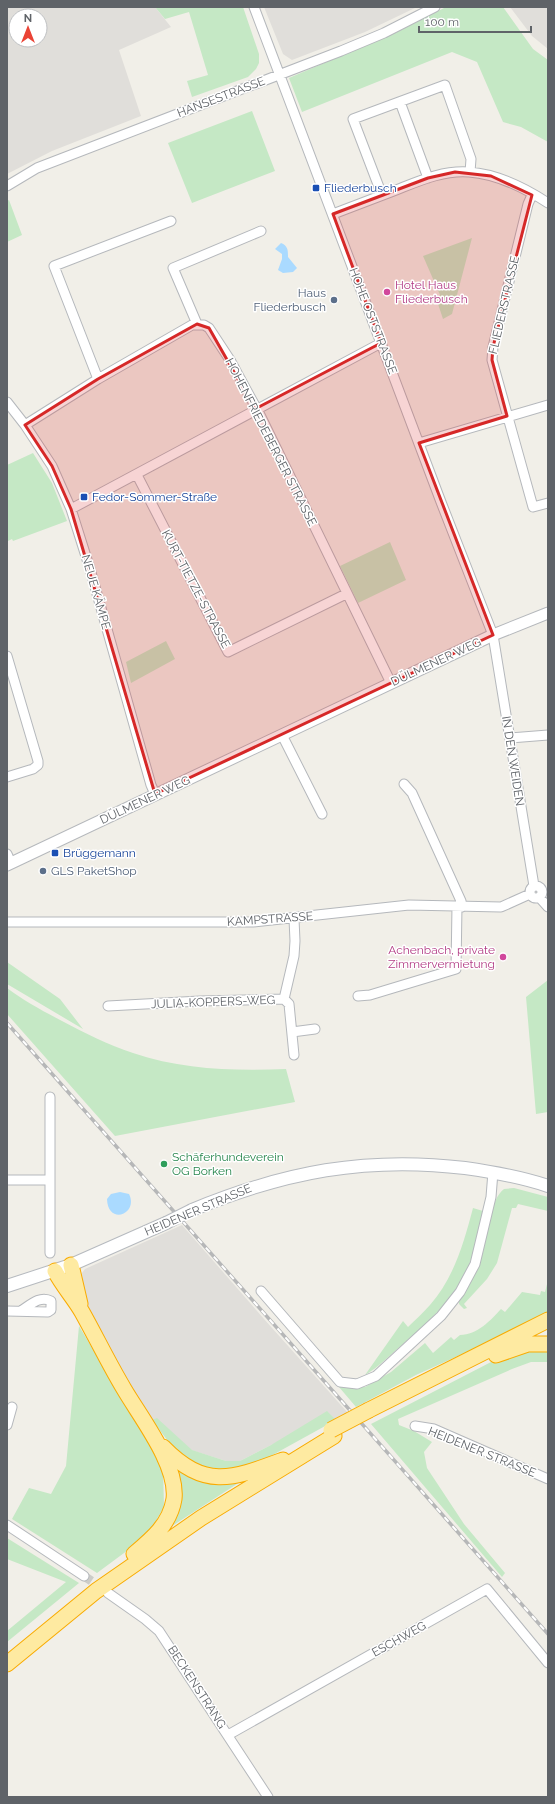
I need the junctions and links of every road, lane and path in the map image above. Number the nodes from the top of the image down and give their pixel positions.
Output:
1 (254, 7) edge
2 (435, 7) edge
3 (280, 75) junction
4 (400, 102) junction
5 (470, 172) junction
6 (428, 178) junction
7 (7, 186) edge
8 (382, 195) junction
9 (532, 195) junction
10 (548, 203) edge
11 (333, 214) junction
12 (171, 221) dead end
13 (261, 231) dead end
14 (197, 324) junction
15 (381, 343) junction
16 (98, 380) junction
17 (7, 402) edge
18 (548, 405) edge
19 (255, 409) junction
20 (507, 416) junction
21 (25, 425) junction
22 (419, 443) junction
23 (137, 475) junction
24 (548, 503) edge
25 (71, 510) junction
26 (346, 594) junction
27 (548, 613) edge
28 (492, 635) junction
29 (7, 656) edge
30 (391, 683) junction
31 (282, 734) junction
32 (548, 735) edge
33 (510, 738) junction
34 (7, 777) edge
35 (404, 784) dead end
36 (155, 794) junction
37 (322, 814) dead end
38 (8, 861) edge
39 (538, 891) edge
40 (459, 906) junction
41 (548, 907) edge
42 (294, 919) junction
43 (7, 922) edge
44 (358, 996) dead end
45 (284, 999) junction
46 (108, 1006) dead end
47 (314, 1029) dead end
48 (292, 1032) junction
49 (294, 1055) dead end
50 (50, 1097) dead end
51 (493, 1172) junction
52 (7, 1180) edge
53 (49, 1180) junction
54 (548, 1186) edge
55 (50, 1253) dead end
56 (71, 1265) junction
57 (55, 1271) junction
58 (7, 1286) edge
59 (261, 1291) dead end
60 (7, 1311) edge
61 (21, 1311) dead end
62 (82, 1311) junction
63 (548, 1320) edge
64 (548, 1328) edge
65 (548, 1344) edge
66 (491, 1356) junction
67 (12, 1407) dead end
68 (371, 1413) junction
69 (7, 1425) edge
70 (415, 1426) dead end
71 (333, 1434) junction
72 (155, 1438) junction
73 (285, 1459) junction
74 (548, 1479) edge
75 (7, 1525) edge
76 (110, 1574) junction
77 (84, 1576) tunnel mouth
78 (108, 1593) tunnel mouth
79 (7, 1654) edge
80 (548, 1663) edge
81 (7, 1664) edge
82 (228, 1736) junction
83 (268, 1797) edge

1 - 3 street, HOHE OSTSTRASSE
2 - 3 street, HANSESTRASSE
3 - 7 street, HANSESTRASSE
3 - 11 street, HOHE OSTSTRASSE
4 - 5 street
4 - 6 street
4 - 8 street
5 - 6 street
5 - 9 street
6 - 8 street
8 - 11 street
9 - 10 street
9 - 20 street, FLIEDERSTRASSE
11 - 15 street, HOHE OSTSTRASSE
12 - 16 street
13 - 14 street
14 - 16 street
14 - 19 street, HOHENFRIEDEBERGER STRASSE
15 - 19 street
15 - 22 street, HOHE OSTSTRASSE
16 - 21 street
17 - 21 street, NEUE KÄMPE
18 - 20 street
19 - 23 street
19 - 26 street, HOHENFRIEDEBERGER STRASSE
20 - 22 street
20 - 24 street, FLIEDERSTRASSE
21 - 25 street, NEUE KÄMPE
22 - 28 street, HOHE OSTSTRASSE
23 - 25 street
23 - 26 street, KURT-TIETZE-STRASSE
25 - 36 street, NEUE KÄMPE
26 - 30 street, HOHENFRIEDEBERGER STRASSE
27 - 28 street, DÜLMENER WEG
28 - 30 street, DÜLMENER WEG
28 - 33 street, IN DEN WEIDEN
29 - 34 street
30 - 31 street, DÜLMENER WEG
31 - 36 street, DÜLMENER WEG
31 - 37 street
32 - 33 street
33 - 39 street, IN DEN WEIDEN
35 - 40 street
36 - 38 street, DÜLMENER WEG
39 - 40 street, KAMPSTRASSE
39 - 41 street
40 - 42 street, KAMPSTRASSE
40 - 44 street
42 - 43 street, KAMPSTRASSE
42 - 45 street, JULIA-KOPPERS-WEG
45 - 46 street, JULIA-KOPPERS-WEG
45 - 48 street
47 - 48 street
48 - 49 street
50 - 53 street
51 - 54 main road, HEIDENER STRASSE
51 - 56 main road, HEIDENER STRASSE, bridge
51 - 59 street
52 - 53 street
53 - 55 street
56 - 57 main road, HEIDENER STRASSE
56 - 62 highway
57 - 58 main road, HEIDENER STRASSE
57 - 62 highway
60 - 61 street
62 - 72 highway
63 - 68 highway
64 - 66 highway
65 - 66 highway
66 - 68 highway
67 - 69 street
68 - 71 highway
70 - 74 street, HEIDENER STRASSE
71 - 73 highway
71 - 81 highway
72 - 73 highway
72 - 76 highway
73 - 76 highway
75 - 77 street
76 - 79 highway
78 - 82 street, BECKENSTRANG
80 - 82 street, ESCHWEG
82 - 83 street, BECKENSTRANG

